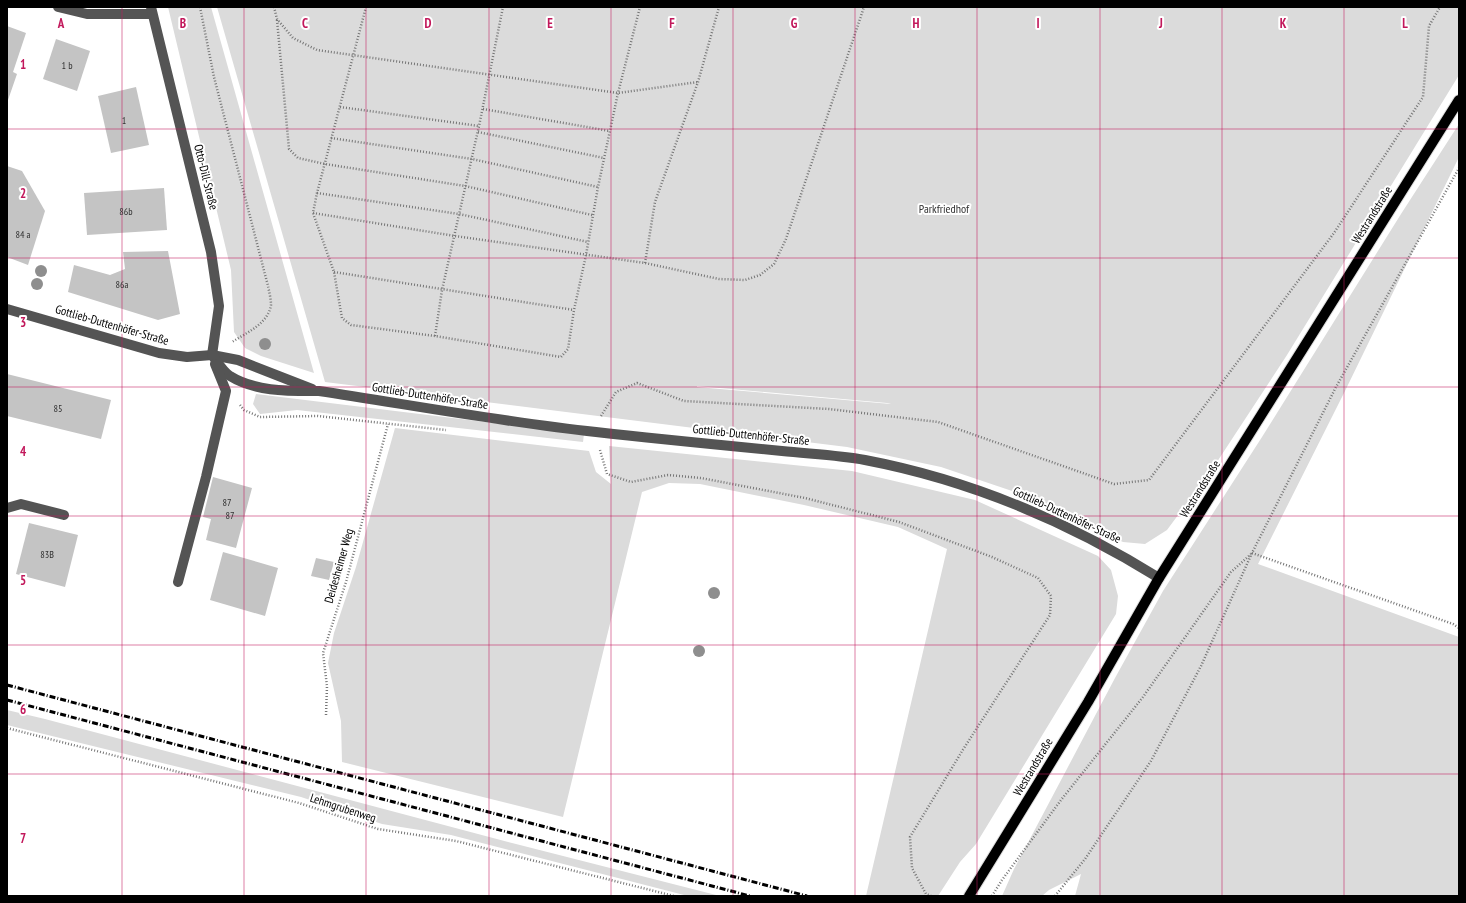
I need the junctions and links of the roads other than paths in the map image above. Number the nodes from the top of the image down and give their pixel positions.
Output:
1 (58, 7) edge
2 (151, 10) edge
3 (1459, 100) edge
4 (7, 308) edge
5 (212, 355) junction
6 (319, 391) junction
7 (7, 508) edge
8 (64, 515) dead end
9 (1159, 578) junction
10 (178, 582) dead end
11 (969, 896) edge

1 - 2 street
2 - 5 street, Otto-Dill-Straße
3 - 9 main road, Westrandstraße
4 - 5 street, Gottlieb-Duttenhöfer-Straße
5 - 6 street, Gottlieb-Duttenhöfer-Straße
5 - 6 street, Gottlieb-Duttenhöfer-Straße
5 - 10 street
6 - 9 street, Gottlieb-Duttenhöfer-Straße
7 - 8 street
9 - 11 main road, Westrandstraße

